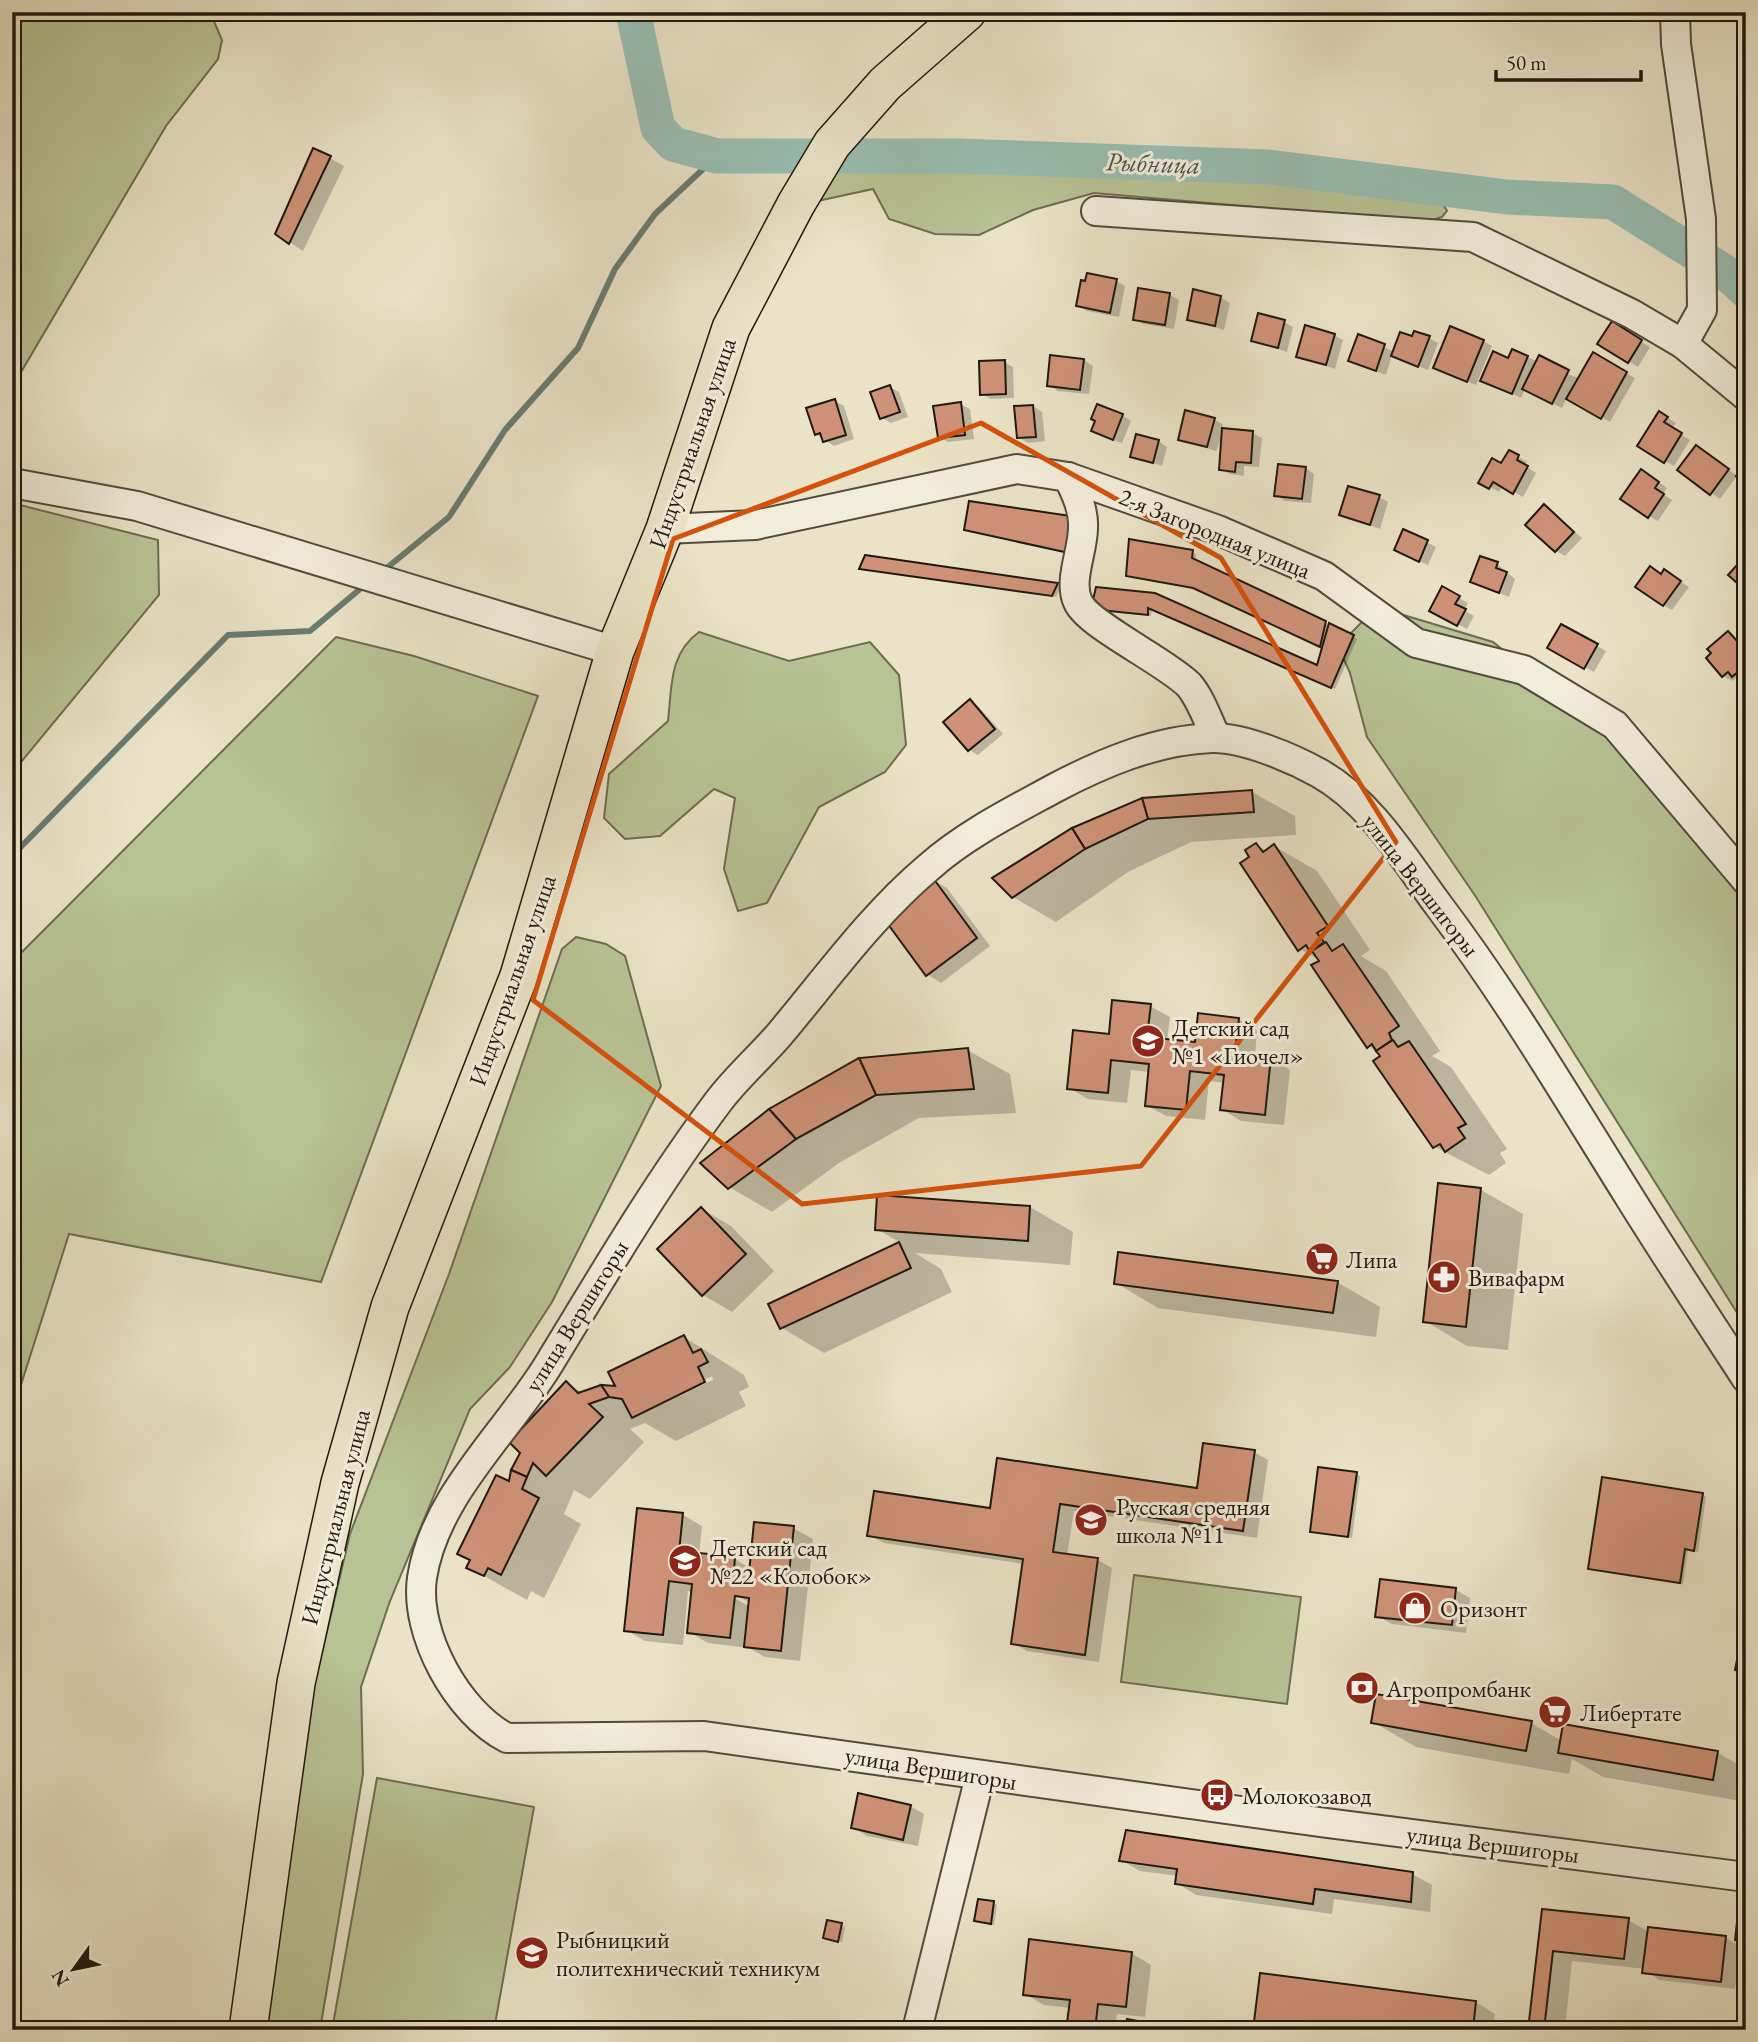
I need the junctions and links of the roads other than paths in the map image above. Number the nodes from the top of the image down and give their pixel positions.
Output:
1 (967, 12) edge
2 (1675, 12) edge
3 (1096, 211) dead end
4 (1683, 344) junction
5 (1746, 396) edge
6 (1068, 477) junction
7 (12, 483) edge
8 (665, 529) junction
9 (615, 651) junction
10 (1216, 737) junction
11 (1746, 880) edge
12 (1746, 1378) edge
13 (980, 1776) junction
14 (1746, 1877) edge
15 (248, 2030) edge
16 (917, 2030) edge

1 - 8 main road, Индустриальная улица
2 - 4 street
3 - 4 street
4 - 5 street
6 - 8 street, 2-я Загородная улица
6 - 10 street
6 - 11 street, 2-я Загородная улица
7 - 9 street
8 - 9 main road, Индустриальная улица
9 - 15 main road, Индустриальная улица
10 - 12 street, улица Вершигоры
10 - 13 street, улица Вершигоры
13 - 14 street, улица Вершигоры
13 - 16 street

